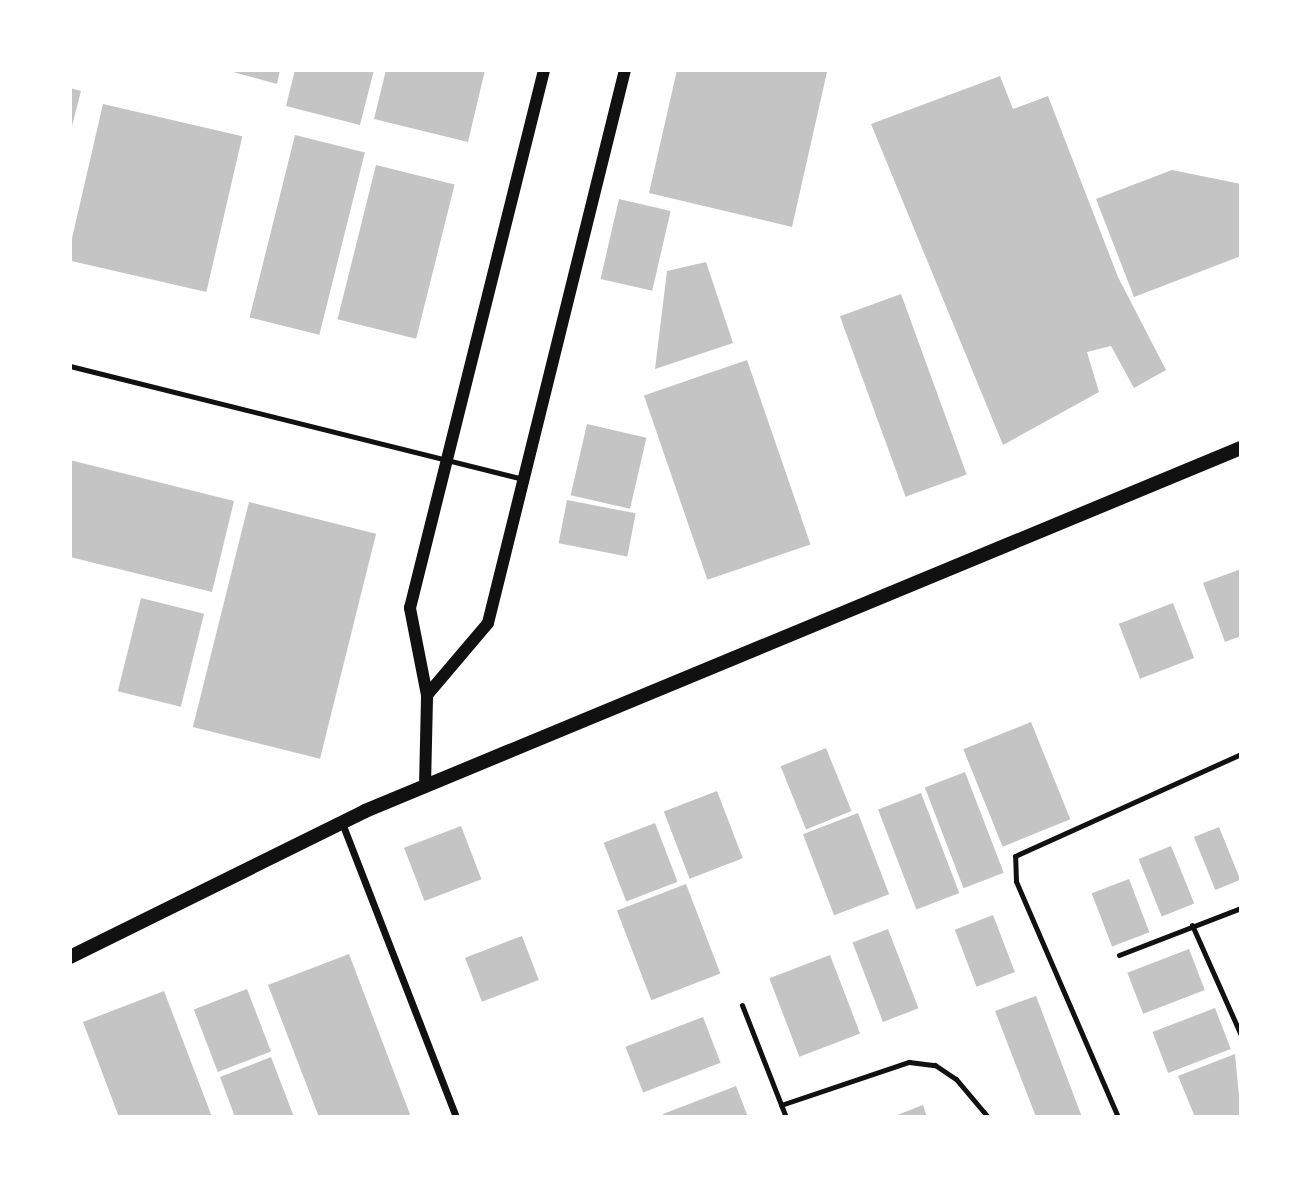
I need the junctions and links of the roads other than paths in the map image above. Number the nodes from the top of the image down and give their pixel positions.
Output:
1 (544, 70) edge
2 (625, 70) edge
3 (70, 366) edge
4 (1241, 448) edge
5 (447, 458) junction
6 (523, 480) junction
7 (427, 695) junction
8 (1241, 754) edge
9 (425, 786) junction
10 (341, 823) junction
11 (1241, 908) edge
12 (1192, 925) junction
13 (1119, 955) dead end
14 (70, 957) edge
15 (742, 1005) dead end
16 (1241, 1035) edge
17 (781, 1105) junction
18 (1118, 1116) edge
19 (456, 1117) edge
20 (786, 1117) edge
21 (988, 1117) edge

1 - 5 street
2 - 6 street
3 - 5 lane
4 - 9 main road
5 - 6 lane
5 - 7 street
6 - 7 street
7 - 9 street
8 - 18 lane
9 - 10 main road
10 - 14 main road
10 - 19 street
11 - 12 lane
12 - 13 lane
12 - 16 lane
15 - 17 lane
17 - 20 lane
17 - 21 lane

